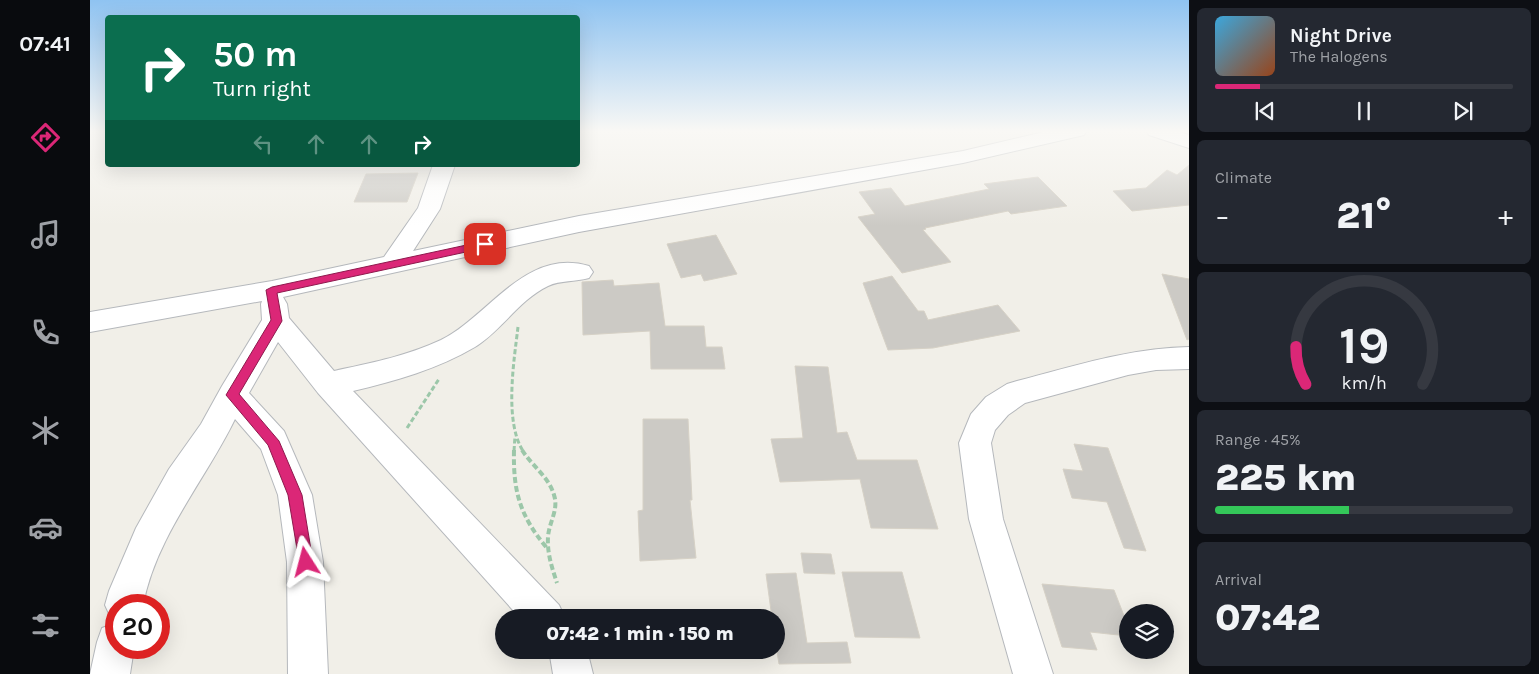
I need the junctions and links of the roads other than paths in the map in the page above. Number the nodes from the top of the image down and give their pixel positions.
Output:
1 (932, 162) edge
2 (443, 167) edge
3 (392, 264) junction
4 (580, 272) dead end
5 (274, 306) junction
6 (90, 322) edge
7 (1189, 358) edge
8 (328, 384) junction
9 (232, 395) junction
10 (126, 594) edge
11 (538, 609) edge
12 (113, 659) edge
13 (570, 659) edge
14 (110, 674) edge
15 (308, 674) edge
16 (573, 674) edge
17 (1033, 674) edge

1 - 3 street
2 - 3 street
3 - 5 street
4 - 8 street
5 - 6 street
5 - 8 street
5 - 9 street
7 - 17 street
8 - 11 street
9 - 10 street
9 - 15 street
12 - 14 street
13 - 16 street

